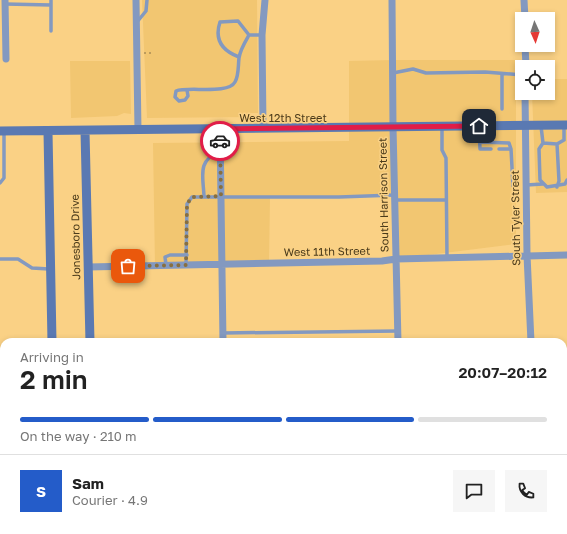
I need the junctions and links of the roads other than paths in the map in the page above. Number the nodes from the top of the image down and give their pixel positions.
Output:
1 (51, 0) edge
2 (136, 0) edge
3 (147, 0) edge
4 (265, 0) edge
5 (392, 0) edge
6 (524, 0) edge
7 (3, 3) edge
8 (51, 5) junction
9 (525, 12) edge
10 (136, 22) junction
11 (51, 31) dead end
12 (249, 35) junction
13 (262, 35) junction
14 (239, 57) junction
15 (3, 59) edge
16 (393, 73) junction
17 (502, 74) junction
18 (515, 75) edge
19 (187, 90) dead end
20 (526, 100) edge
21 (502, 109) dead end
22 (525, 125) junction
23 (542, 125) junction
24 (566, 125) edge
25 (442, 126) junction
26 (479, 126) junction
27 (393, 127) junction
28 (263, 128) junction
29 (220, 129) junction
30 (138, 130) junction
31 (2, 131) edge
32 (85, 131) junction
33 (48, 132) junction
34 (565, 139) edge
35 (480, 142) junction
36 (543, 143) junction
37 (557, 144) junction
38 (491, 149) dead end
39 (499, 149) dead end
40 (511, 149) junction
41 (221, 150) junction
42 (567, 180) edge
43 (0, 183) edge
44 (543, 184) junction
45 (526, 185) junction
46 (513, 186) dead end
47 (557, 187) junction
48 (204, 196) junction
49 (221, 196) junction
50 (395, 198) junction
51 (446, 200) junction
52 (187, 255) junction
53 (567, 255) edge
54 (527, 256) junction
55 (447, 257) junction
56 (0, 259) edge
57 (396, 259) junction
58 (222, 264) junction
59 (166, 265) junction
60 (186, 265) junction
61 (88, 267) junction
62 (50, 269) junction
63 (398, 331) junction
64 (223, 333) junction
65 (52, 338) edge
66 (90, 338) edge
67 (223, 338) edge
68 (398, 338) edge
69 (530, 338) edge

1 - 8 lane
2 - 10 street
3 - 10 lane
4 - 13 street
5 - 16 street, South Harrison Street
6 - 9 street
7 - 8 lane
7 - 15 street
8 - 11 lane
10 - 30 street
12 - 13 lane
12 - 14 lane
12 - 14 lane
13 - 28 street
14 - 19 lane
16 - 17 lane
16 - 27 street, South Harrison Street
17 - 18 lane
17 - 21 lane
20 - 22 street, South Tyler Street
22 - 23 main road, West 12th Street
22 - 26 main road, West 12th Street
22 - 45 street, South Tyler Street
23 - 24 main road, West 12th Street
23 - 36 lane
24 - 34 lane
25 - 26 main road, West 12th Street
25 - 27 main road, West 12th Street
25 - 51 lane
26 - 35 lane
27 - 28 main road, West 12th Street
27 - 50 street, South Harrison Street
28 - 29 main road, West 12th Street
29 - 30 main road, West 12th Street
29 - 41 street
30 - 32 main road, West 12th Street
31 - 33 main road, West 12th Street
31 - 43 lane
32 - 33 main road, West 12th Street
32 - 61 main road, Jonesboro Drive
33 - 62 main road
34 - 37 lane
35 - 38 lane
35 - 40 lane
36 - 37 lane
36 - 44 lane
37 - 47 lane
39 - 40 lane
40 - 46 lane
41 - 48 lane
41 - 49 street
42 - 47 lane
44 - 45 lane
44 - 47 lane
45 - 54 street, South Tyler Street
48 - 49 lane
48 - 52 lane
49 - 50 lane
49 - 58 street
50 - 51 lane
50 - 57 street, South Harrison Street
51 - 55 lane
52 - 59 lane
52 - 60 lane
53 - 54 street, West 11th Street
54 - 55 street, West 11th Street
54 - 69 street, South Tyler Street
55 - 57 street, West 11th Street
56 - 62 lane
57 - 58 street, West 11th Street
57 - 63 street, South Harrison Street
58 - 60 street, West 11th Street
58 - 64 street
59 - 60 street, West 11th Street
59 - 61 street, West 11th Street
61 - 66 main road, Jonesboro Drive
62 - 65 main road
63 - 64 lane
63 - 68 street, South Harrison Street
64 - 67 street

